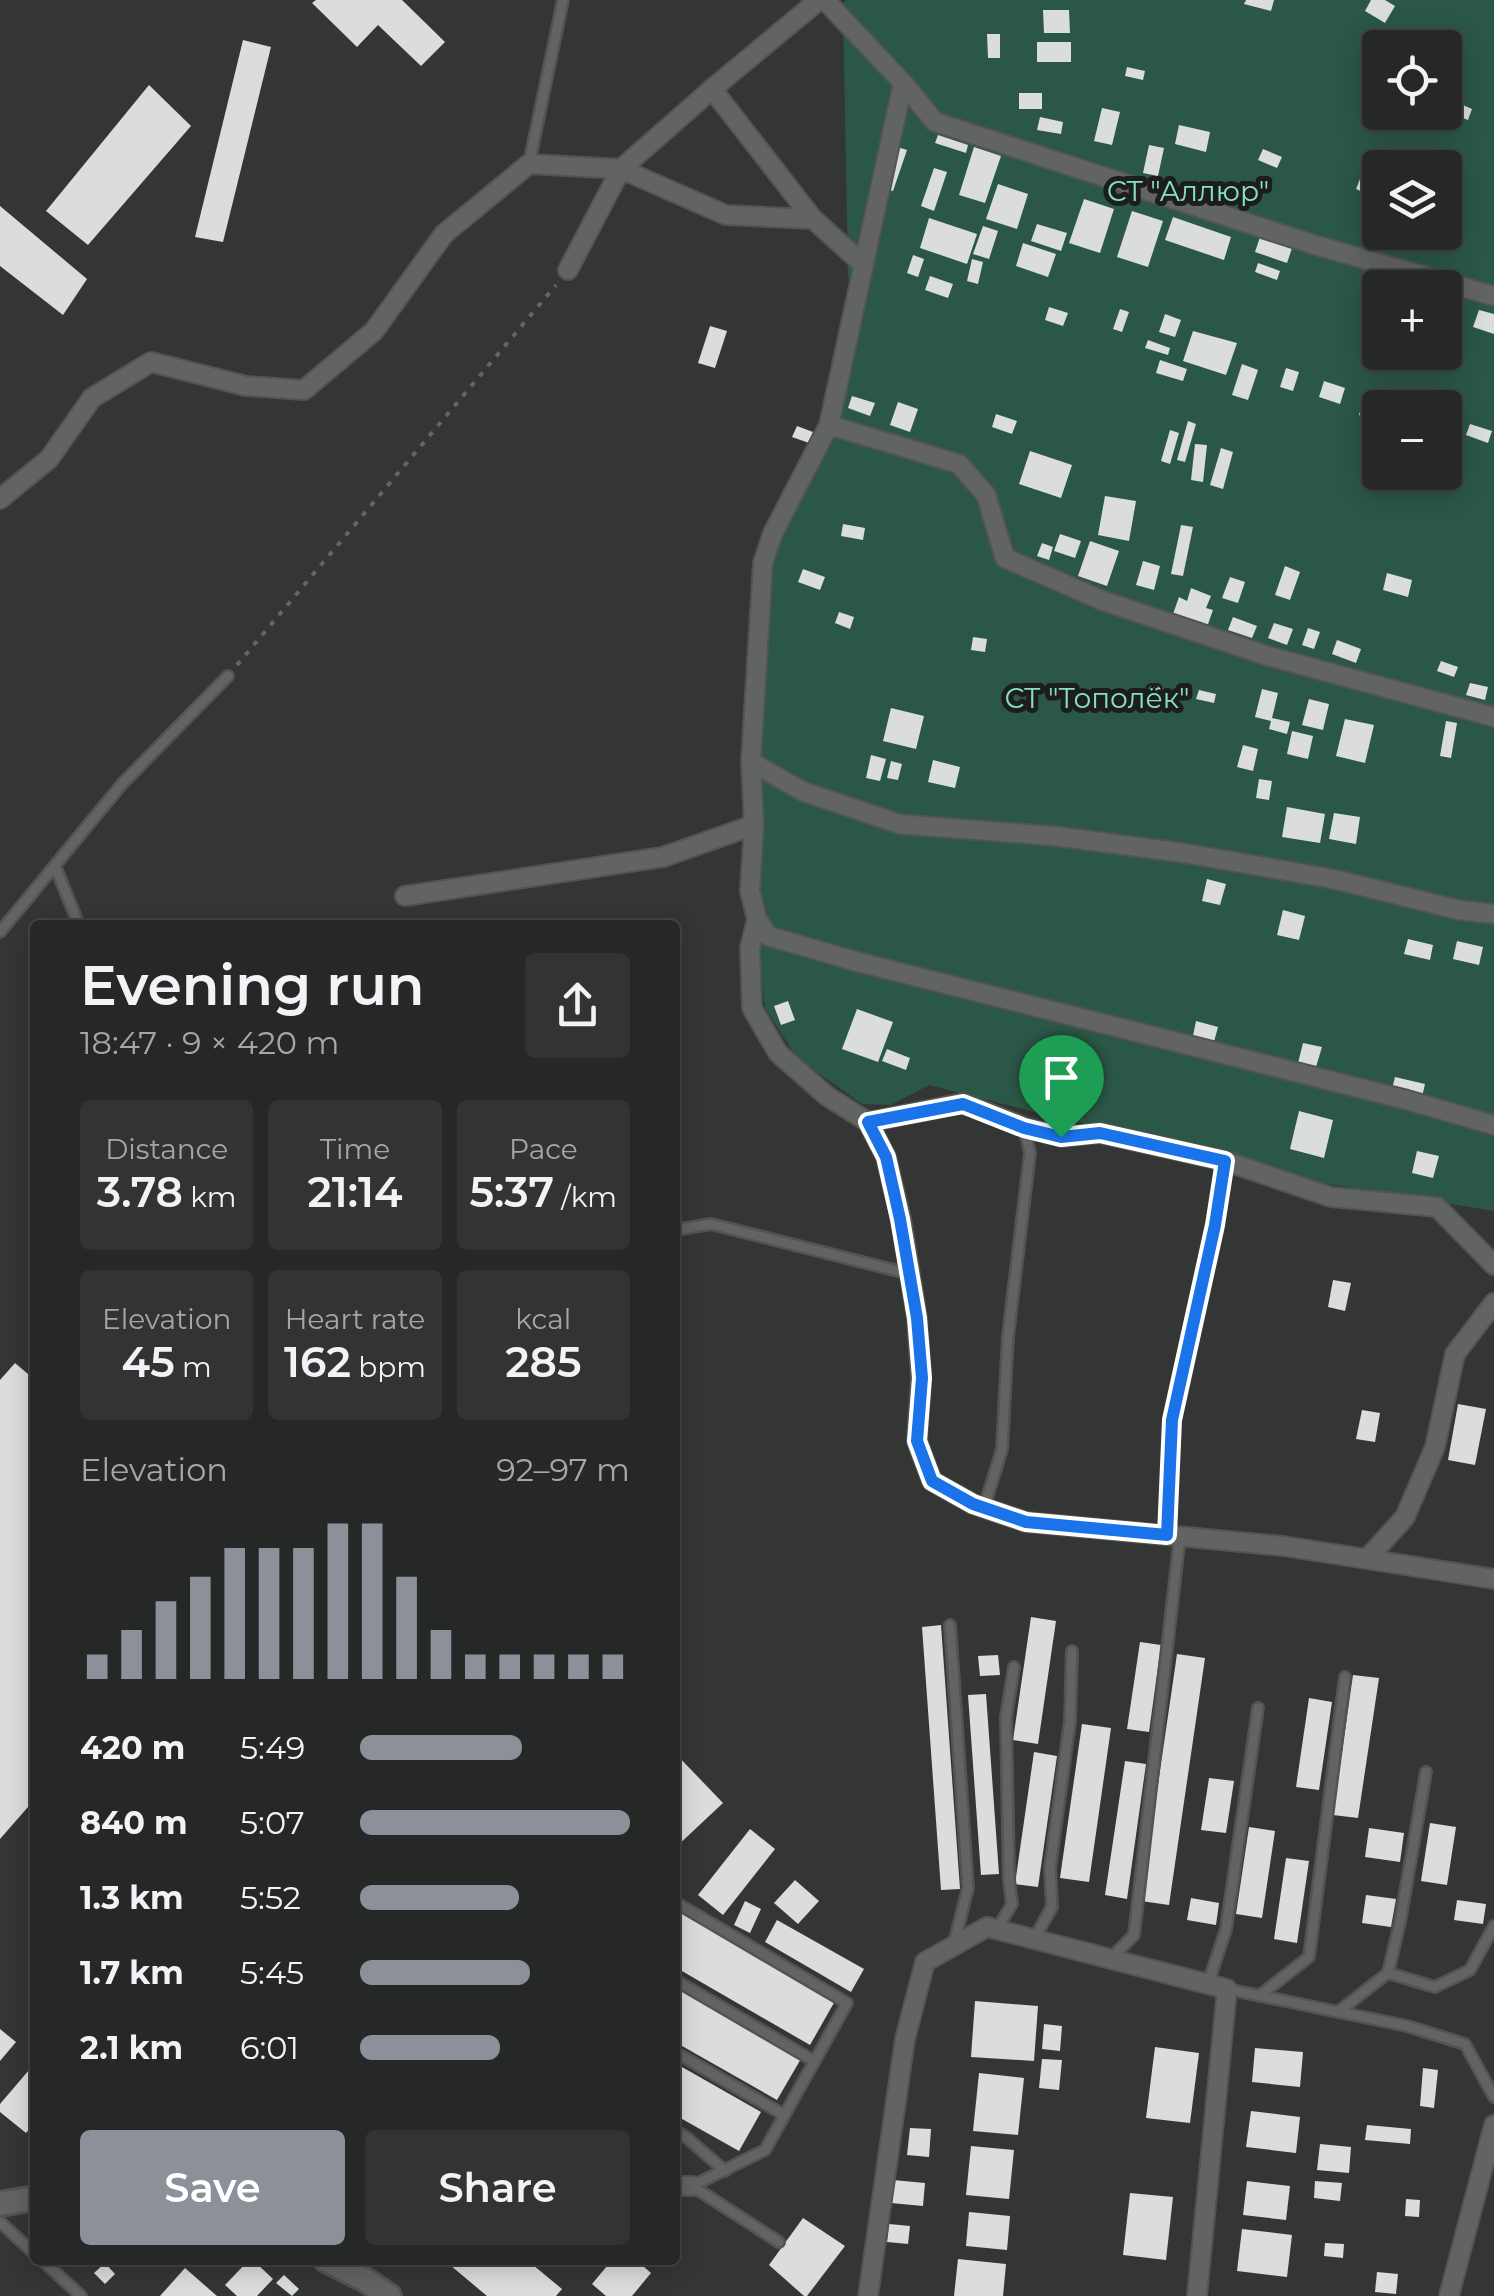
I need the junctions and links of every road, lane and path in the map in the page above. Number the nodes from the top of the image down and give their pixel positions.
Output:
1 (563, 0) edge
2 (822, 0) edge
3 (903, 84) junction
4 (712, 89) junction
5 (530, 164) junction
6 (621, 169) junction
7 (813, 219) junction
8 (864, 265) junction
9 (568, 270) joint
10 (1494, 296) edge
11 (830, 425) junction
12 (0, 499) edge
13 (228, 676) joint
14 (1494, 717) edge
15 (751, 762) junction
16 (754, 825) junction
17 (54, 866) junction
18 (405, 896) dead end
19 (1494, 914) edge
20 (757, 919) junction
21 (77, 920) edge
22 (0, 932) edge
23 (868, 1122) junction
24 (1494, 1125) edge
25 (1024, 1128) junction
26 (1225, 1161) junction
27 (680, 1229) edge
28 (1494, 1266) edge
29 (910, 1274) junction
30 (1494, 1302) edge
31 (984, 1508) junction
32 (1174, 1536) junction
33 (1367, 1559) junction
34 (1494, 1579) edge
35 (950, 1625) dead end
36 (1072, 1651) dead end
37 (1014, 1667) dead end
38 (1344, 1676) dead end
39 (1258, 1708) dead end
40 (1426, 1772) dead end
41 (680, 1905) edge
42 (1494, 1926) edge
43 (997, 1929) junction
44 (1034, 1940) junction
45 (954, 1946) junction
46 (1110, 1959) junction
47 (1388, 1973) junction
48 (680, 1983) edge
49 (1218, 1986) junction
50 (1259, 1996) junction
51 (1338, 2012) junction
52 (680, 2055) edge
53 (814, 2061) junction
54 (1494, 2096) edge
55 (784, 2115) junction
56 (1494, 2124) edge
57 (680, 2134) edge
58 (725, 2171) junction
59 (684, 2186) edge
60 (30, 2199) edge
61 (0, 2204) edge
62 (0, 2222) edge
63 (779, 2242) dead end
64 (30, 2249) edge
65 (47, 2265) edge
66 (336, 2265) edge
67 (81, 2296) edge
68 (389, 2296) edge
69 (868, 2296) edge
70 (1197, 2296) edge
71 (1449, 2296) edge

1 - 5 lane
2 - 3 street
2 - 4 street
3 - 8 street
3 - 10 street
4 - 6 street
4 - 7 street
5 - 6 street
5 - 12 street
6 - 7 street
6 - 9 street
7 - 8 street
8 - 11 street
9 - 13 path
11 - 14 street
11 - 15 street
13 - 17 lane
15 - 16 street
15 - 19 street
16 - 18 street
16 - 20 street
17 - 21 lane
17 - 22 lane
20 - 23 street
20 - 24 street
23 - 25 street
23 - 29 street
25 - 26 street
25 - 31 lane
26 - 28 street
26 - 32 lane
27 - 29 lane
29 - 31 street
30 - 33 street
31 - 32 street
32 - 33 street
32 - 46 lane
33 - 34 street
35 - 45 lane
36 - 44 lane
37 - 43 lane
38 - 50 lane
39 - 49 lane
40 - 47 lane
41 - 53 lane
42 - 47 lane
43 - 44 street
43 - 45 street
44 - 46 street
45 - 69 street
46 - 49 street
47 - 51 lane
48 - 53 lane
49 - 50 lane
49 - 70 street
50 - 51 lane
51 - 54 lane
52 - 55 lane
53 - 55 lane
55 - 58 lane
56 - 71 street
57 - 58 lane
58 - 59 lane
59 - 63 lane
60 - 61 street
62 - 64 lane
65 - 67 lane
66 - 68 street

